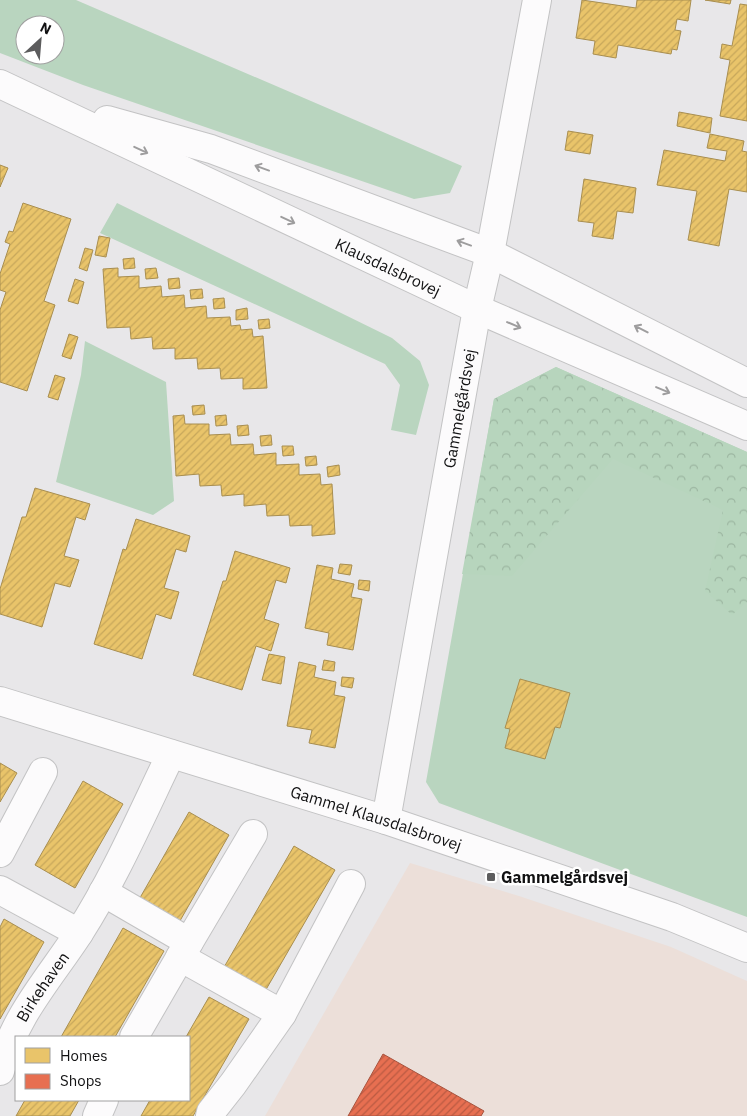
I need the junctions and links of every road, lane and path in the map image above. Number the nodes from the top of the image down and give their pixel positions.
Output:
1 (537, 0) edge
2 (0, 84) edge
3 (34, 99) junction
4 (490, 253) junction
5 (477, 309) junction
6 (747, 383) edge
7 (747, 426) edge
8 (0, 701) edge
9 (172, 754) junction
10 (43, 772) dead end
11 (386, 820) junction
12 (253, 834) dead end
13 (0, 853) edge
14 (351, 884) dead end
15 (0, 890) edge
16 (103, 892) junction
17 (79, 933) junction
18 (747, 948) edge
19 (185, 950) junction
20 (282, 1014) junction
21 (135, 1036) edge
22 (0, 1071) edge
23 (104, 1101) edge
24 (97, 1116) edge
25 (210, 1116) edge

1 - 4 street, Gammelgårdsvej
2 - 3 street, Klausdalsbrovej
4 -> 3 street, Klausdalsbrovej
3 -> 5 street, Klausdalsbrovej
4 - 5 street, Gammelgårdsvej
6 -> 4 street, Klausdalsbrovej
5 -> 7 street, Klausdalsbrovej
5 - 11 street, Gammelgårdsvej
8 - 9 street, Gammel Klausdalsbrovej
9 - 11 street, Gammel Klausdalsbrovej
9 - 16 street, Birkehaven
10 - 13 street
11 - 18 street, Gammel Klausdalsbrovej
12 - 19 street
14 - 20 street
15 - 17 street, Birkehaven
16 - 17 street, Birkehaven
16 - 19 street
17 - 22 street, Birkehaven
19 - 20 street
19 - 21 street
20 - 25 street
23 - 24 street

